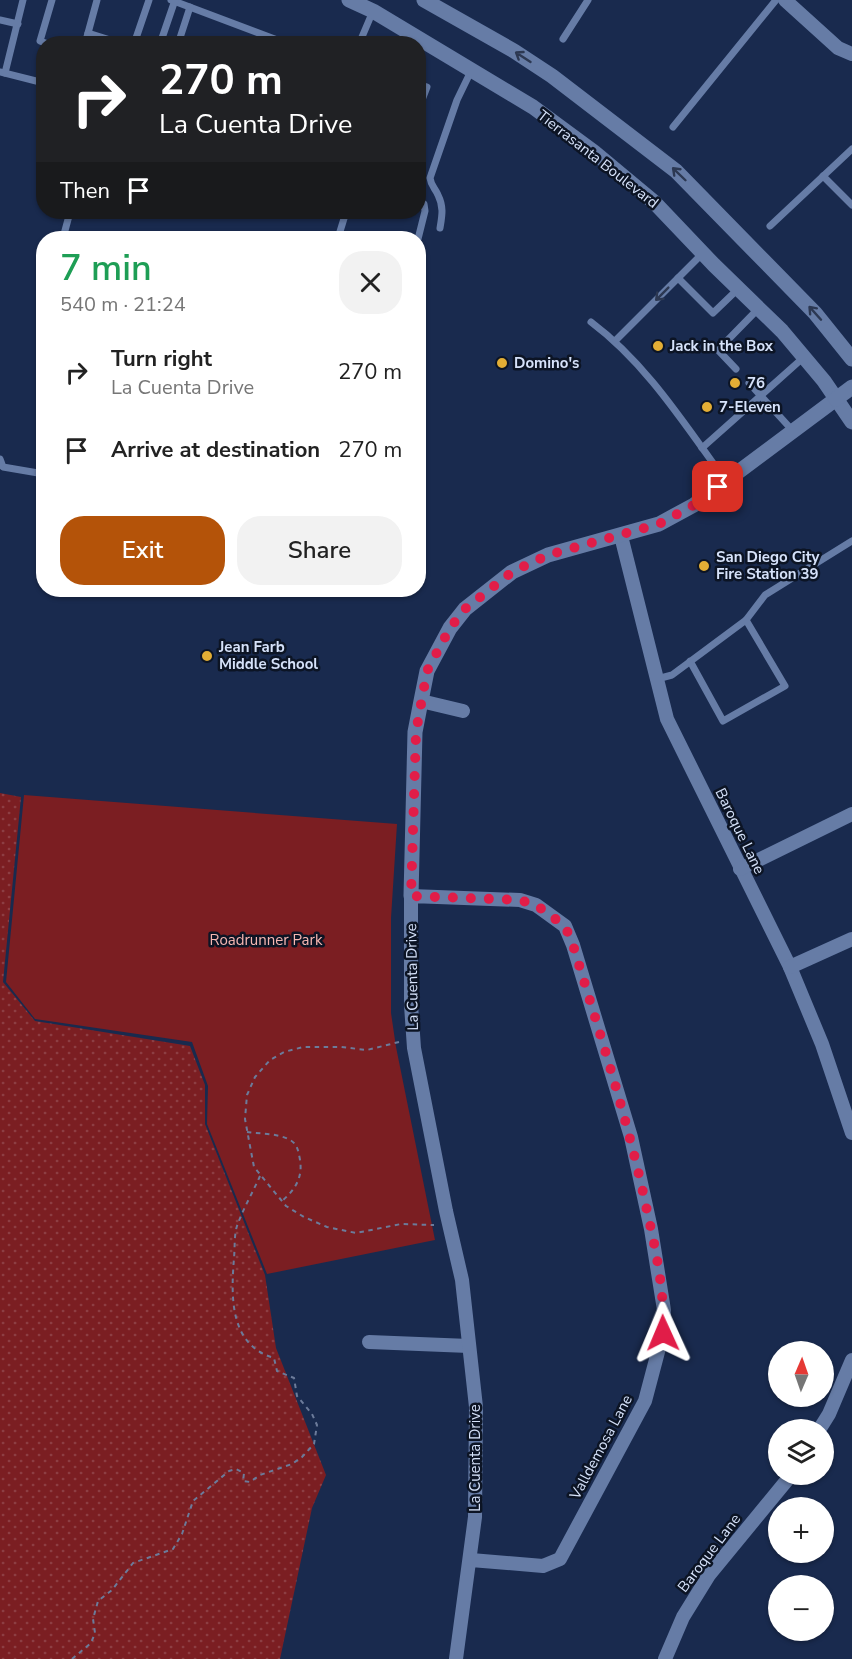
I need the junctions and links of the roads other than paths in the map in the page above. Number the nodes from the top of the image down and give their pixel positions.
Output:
1 (23, 0) edge
2 (52, 0) edge
3 (97, 0) edge
4 (149, 0) edge
5 (174, 0) edge
6 (349, 0) edge
7 (424, 0) edge
8 (588, 0) edge
9 (776, 0) edge
10 (785, 0) edge
11 (190, 7) junction
12 (374, 11) junction
13 (0, 20) edge
14 (18, 24) junction
15 (88, 33) junction
16 (41, 36) edge
17 (87, 36) edge
18 (98, 36) edge
19 (137, 36) edge
20 (163, 36) edge
21 (181, 36) edge
22 (267, 36) edge
23 (363, 36) edge
24 (416, 36) edge
25 (563, 39) dead end
26 (426, 42) edge
27 (852, 54) edge
28 (472, 69) junction
29 (2, 72) edge
30 (36, 82) edge
31 (673, 127) dead end
32 (852, 148) edge
33 (823, 176) junction
34 (852, 205) edge
35 (770, 226) dead end
36 (440, 228) dead end
37 (703, 253) junction
38 (678, 278) junction
39 (739, 289) junction
40 (759, 308) junction
41 (591, 322) dead end
42 (616, 340) junction
43 (804, 357) junction
44 (852, 358) edge
45 (735, 369) dead end
46 (748, 383) dead end
47 (852, 387) edge
48 (761, 396) junction
49 (836, 399) junction
50 (852, 422) edge
51 (792, 431) junction
52 (702, 448) junction
53 (0, 459) edge
54 (36, 473) edge
55 (726, 481) junction
56 (621, 536) junction
57 (852, 541) edge
58 (746, 620) junction
59 (690, 662) junction
60 (657, 679) junction
61 (421, 700) junction
62 (463, 711) dead end
63 (852, 814) edge
64 (740, 869) junction
65 (411, 896) junction
66 (852, 939) edge
67 (790, 967) junction
68 (852, 1133) edge
69 (369, 1342) dead end
70 (469, 1346) junction
71 (852, 1360) edge
72 (825, 1419) edge
73 (783, 1485) edge
74 (471, 1560) junction
75 (456, 1659) edge
76 (665, 1659) edge

1 - 14 lane
2 - 16 lane
3 - 15 lane
4 - 19 lane
5 - 11 lane
5 - 20 lane
6 - 12 main road, Tierrasanta Boulevard
44 -> 7 main road
8 - 25 lane
9 - 31 lane
10 - 27 street
11 - 21 lane
11 - 22 lane
12 - 23 lane
12 - 24 main road, Tierrasanta Boulevard
13 - 14 lane
14 - 29 lane
15 - 17 lane
15 - 18 lane
26 - 28 main road, Tierrasanta Boulevard
28 - 36 lane
28 - 37 main road, Tierrasanta Boulevard
29 - 30 lane
32 - 33 lane
33 - 34 lane
33 - 35 lane
37 - 38 lane
37 - 39 main road, Tierrasanta Boulevard
38 - 39 lane
38 -> 42 lane
39 - 40 main road, Tierrasanta Boulevard
40 - 43 main road, Tierrasanta Boulevard
40 - 45 lane
41 - 42 lane
42 - 52 lane
43 - 48 lane
43 - 49 main road, Tierrasanta Boulevard
46 - 48 lane
47 - 49 main road, La Cuenta Drive
48 - 51 lane
48 - 52 lane
49 - 50 main road, Tierrasanta Boulevard
49 - 51 main road, La Cuenta Drive
51 - 55 main road, La Cuenta Drive
52 - 55 lane
53 - 54 lane
55 - 56 main road, La Cuenta Drive
56 - 60 street, Baroque Lane
56 - 61 main road, La Cuenta Drive
57 - 58 lane
58 - 59 lane
58 - 59 lane
59 - 60 lane
60 - 64 street, Baroque Lane
61 - 62 street
61 - 65 main road, La Cuenta Drive
63 - 64 street
64 - 67 street, Baroque Lane
65 - 70 street, La Cuenta Drive
65 - 74 street, Valldemosa Lane
66 - 67 street
67 - 68 street, Baroque Lane
69 - 70 street
70 - 74 street, La Cuenta Drive
71 - 72 street
73 - 76 street, Baroque Lane
74 - 75 street, La Cuenta Drive

